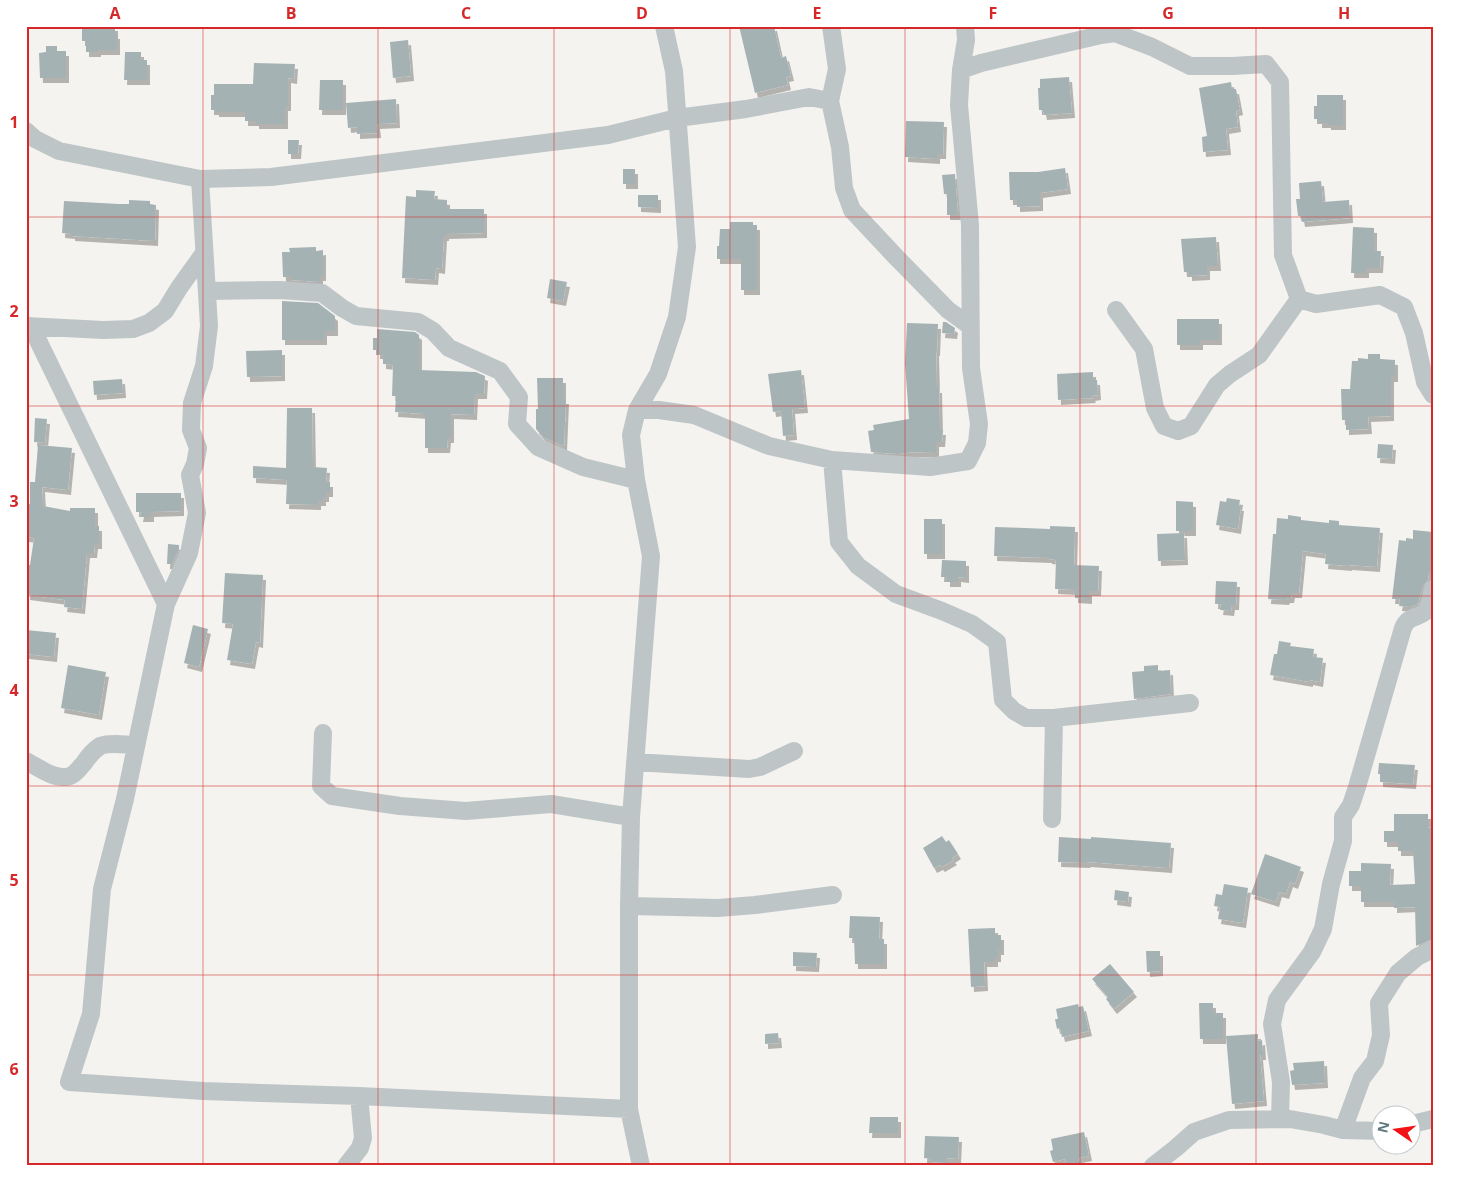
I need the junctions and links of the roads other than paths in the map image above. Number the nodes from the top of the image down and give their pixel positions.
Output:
1 (664, 26) edge
2 (831, 26) edge
3 (965, 26) edge
4 (1120, 30) edge
5 (961, 70) junction
6 (830, 101) junction
7 (677, 118) junction
8 (26, 131) edge
9 (200, 178) junction
10 (204, 253) junction
11 (207, 291) junction
12 (1299, 299) junction
13 (1116, 310) dead end
14 (29, 326) edge
15 (970, 326) junction
16 (1433, 395) edge
17 (638, 410) junction
18 (832, 460) junction
19 (636, 480) junction
20 (1433, 589) edge
21 (166, 604) junction
22 (1190, 703) dead end
23 (1054, 718) junction
24 (323, 733) dead end
25 (135, 745) junction
26 (794, 751) dead end
27 (26, 761) edge
28 (635, 762) junction
29 (631, 817) junction
30 (1052, 819) dead end
31 (833, 895) dead end
32 (629, 906) junction
33 (1433, 949) edge
34 (359, 1096) junction
35 (629, 1109) junction
36 (1280, 1119) junction
37 (1342, 1130) junction
38 (1372, 1130) edge
39 (346, 1166) edge
40 (641, 1166) edge
41 (1153, 1166) edge

1 - 7 street
2 - 6 street
3 - 5 street
4 - 5 street
4 - 12 street
5 - 15 street
6 - 7 street
6 - 15 street
7 - 9 street
7 - 17 street
8 - 9 street
9 - 10 street
10 - 11 street
10 - 14 street
11 - 19 street
11 - 21 street
12 - 13 street
12 - 16 street
14 - 21 street
15 - 18 street
17 - 18 street
17 - 19 street
18 - 23 street
19 - 28 street
20 - 36 street
21 - 25 street
22 - 23 street
23 - 30 street
24 - 29 street
25 - 27 street
25 - 34 street
26 - 28 street
28 - 29 street
29 - 32 street
31 - 32 street
32 - 35 street
33 - 37 street
34 - 35 street
34 - 39 street
35 - 40 street
36 - 37 street
36 - 41 street
37 - 38 street

